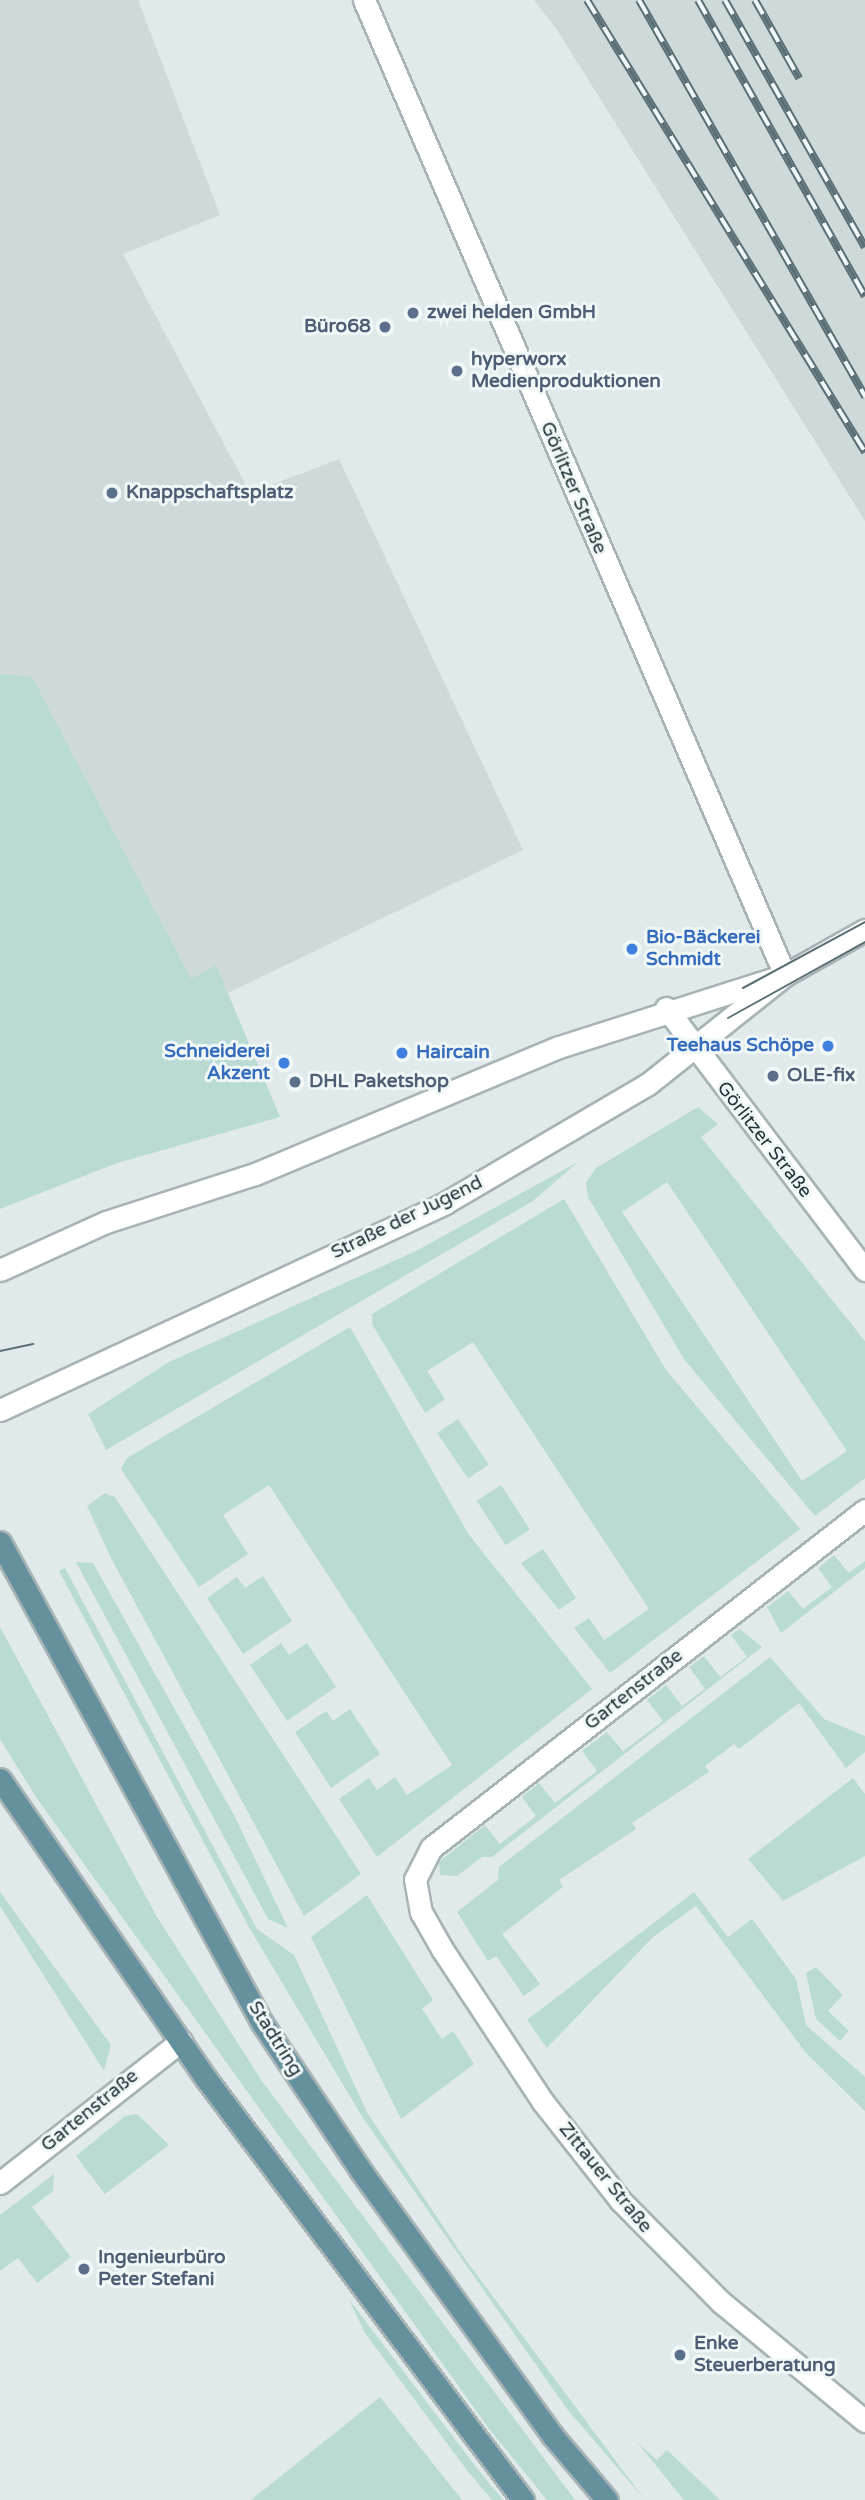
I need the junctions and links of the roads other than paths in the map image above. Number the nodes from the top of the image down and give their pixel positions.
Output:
1 (364, 0) edge
2 (865, 930) edge
3 (785, 975) junction
4 (666, 1008) junction
5 (694, 1048) junction
6 (0, 1270) edge
7 (865, 1270) edge
8 (0, 1410) edge
9 (865, 1510) edge
10 (0, 1542) edge
11 (0, 1779) edge
12 (415, 1879) joint
13 (181, 2041) junction
14 (0, 2183) edge
15 (865, 2421) edge
16 (523, 2500) edge
17 (607, 2500) edge

1 - 3 street, Görlitzer Straße
2 - 3 street, Straße der Jugend
3 - 4 street, Straße der Jugend
3 - 5 street, Straße der Jugend
4 - 5 street, Görlitzer Straße
4 - 6 street, Straße der Jugend
5 - 7 street, Görlitzer Straße
5 - 8 street, Straße der Jugend
9 - 12 street, Gartenstraße
10 - 17 main road, Stadtring
11 - 13 main road
12 - 15 street, Zittauer Straße
13 - 14 street, Gartenstraße
13 - 16 main road

